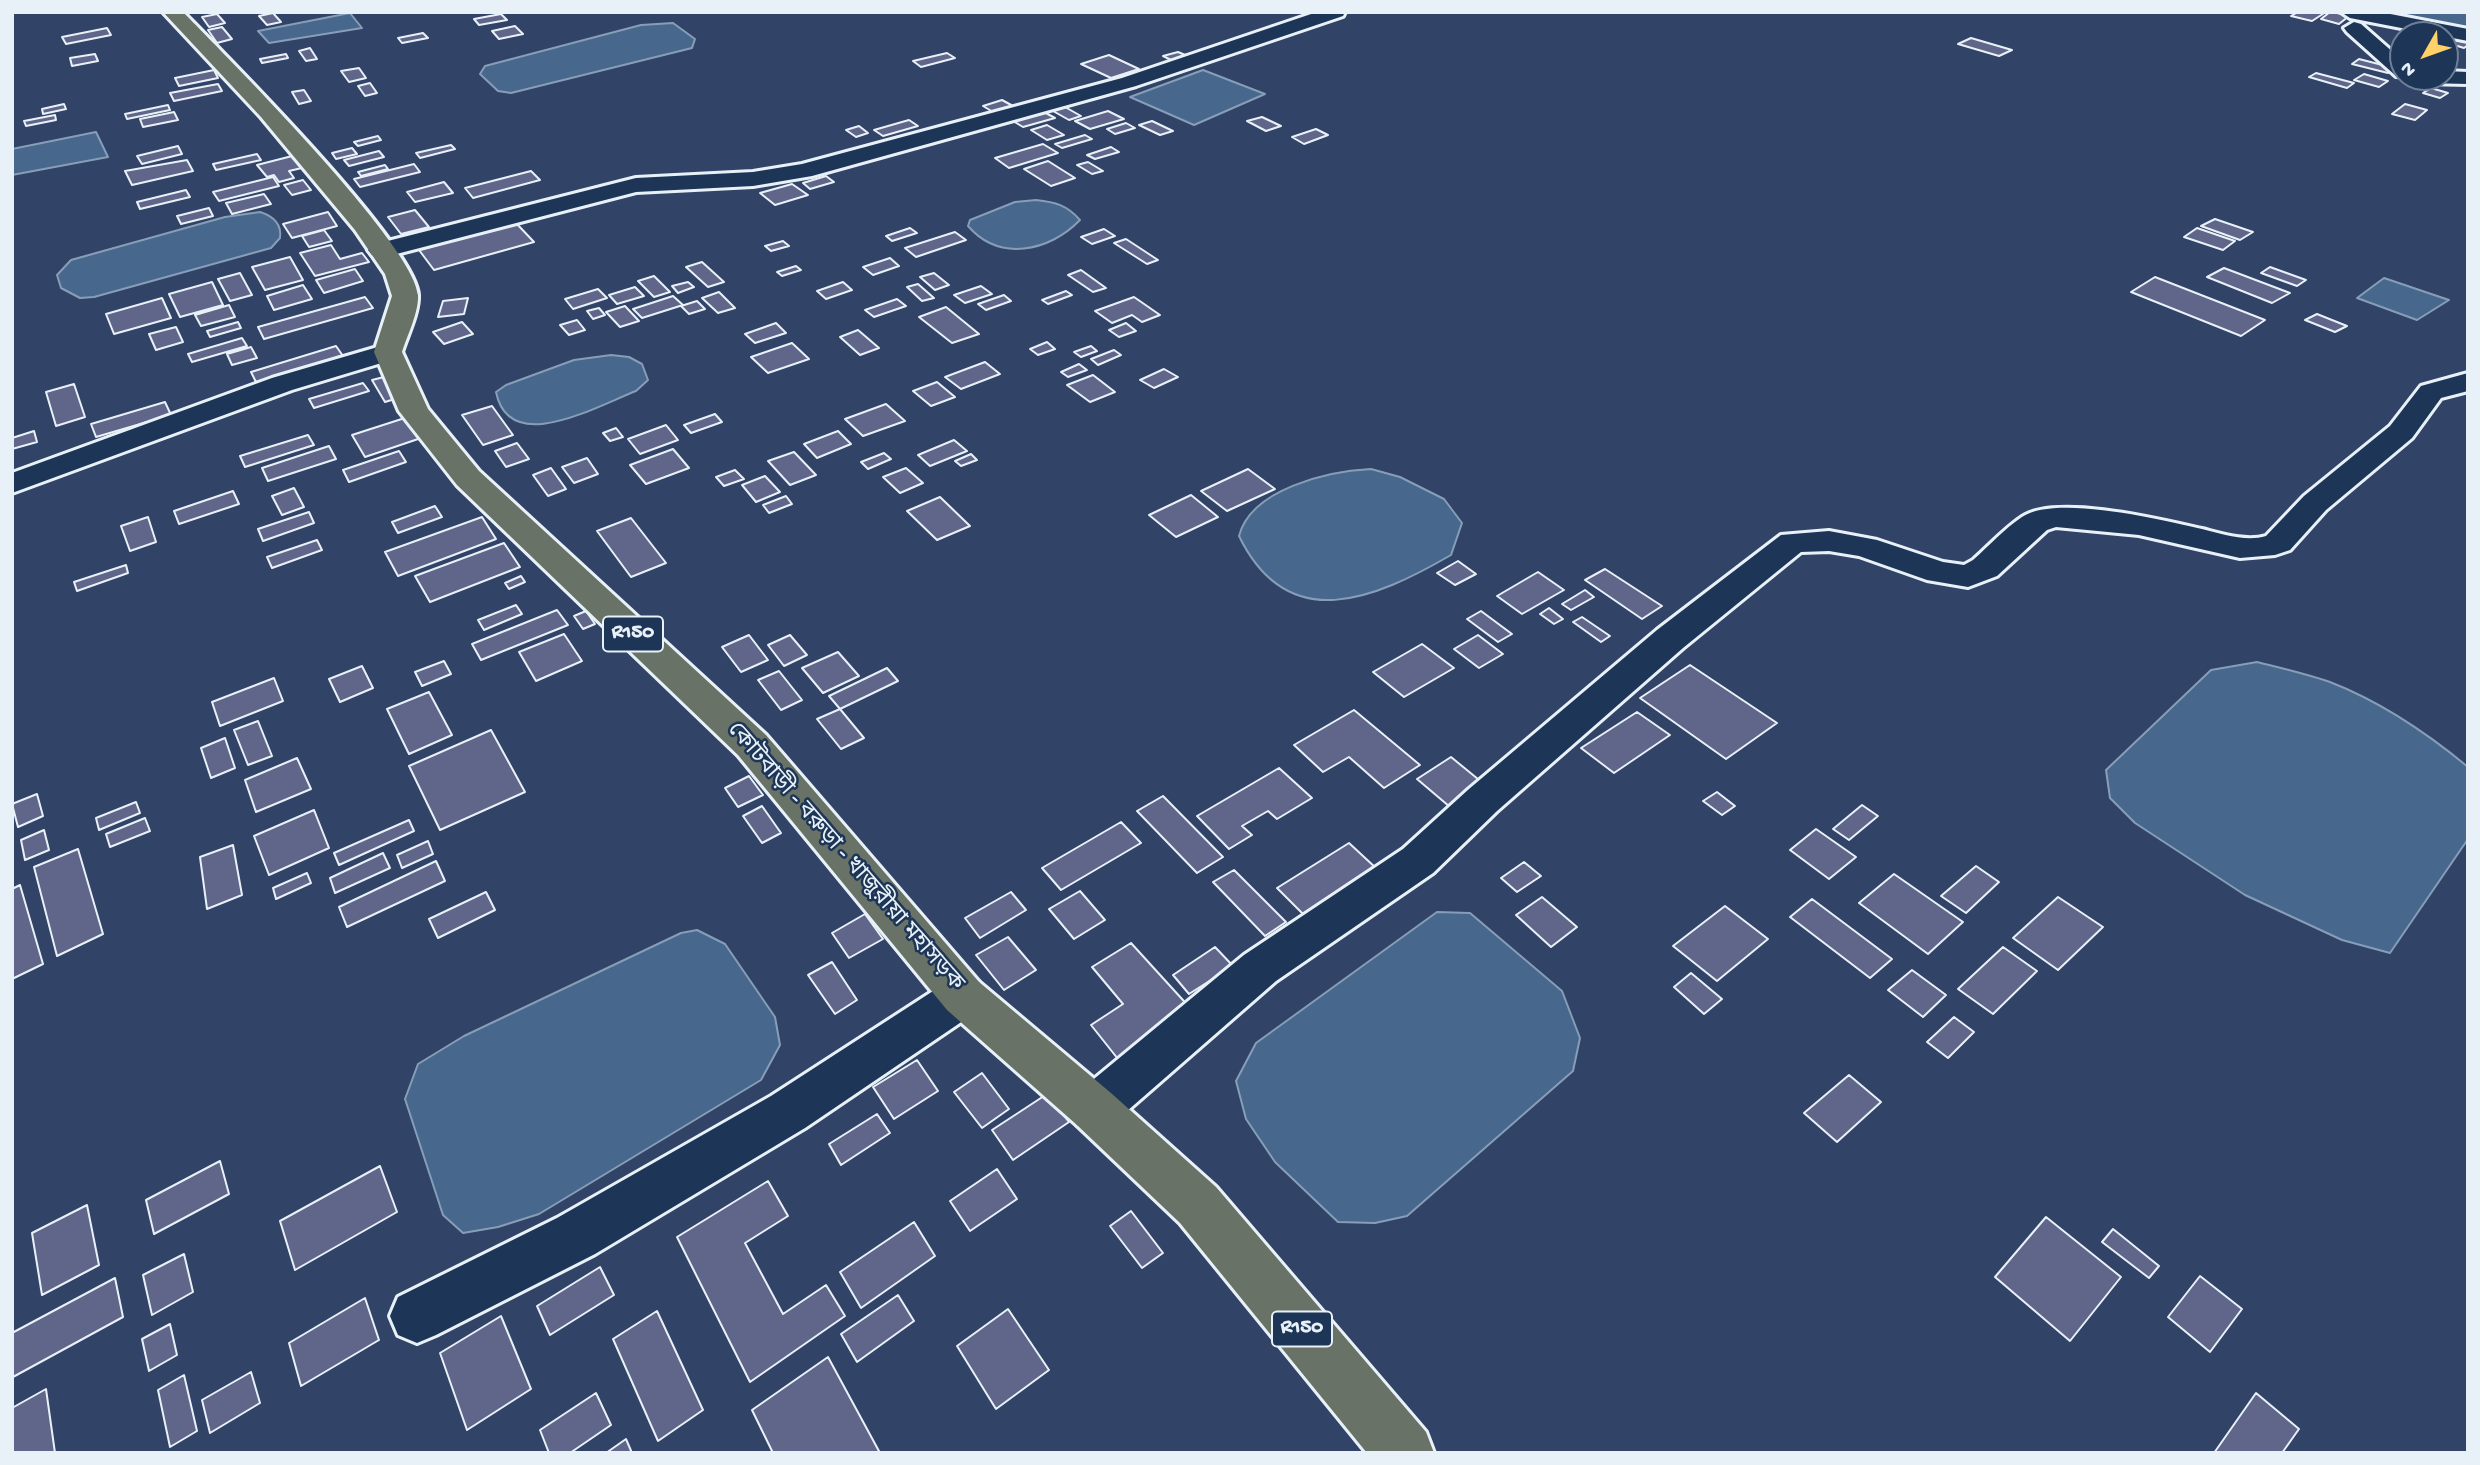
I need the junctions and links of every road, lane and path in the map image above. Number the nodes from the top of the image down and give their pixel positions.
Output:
1 (172, 12) edge
2 (1336, 12) edge
3 (2352, 20) edge
4 (2468, 35) edge
5 (2389, 58) edge
6 (381, 250) junction
7 (387, 352) junction
8 (2468, 382) edge
9 (12, 484) edge
10 (963, 996) junction
11 (1094, 1109) junction
12 (417, 1316) dead end
13 (1405, 1453) edge

1 - 6 main road
2 - 6 street
3 - 4 street
3 - 5 street
6 - 7 main road
7 - 9 street
7 - 10 main road, কোটবাড়ী - বরুড়া - খাজুরীয়া মহাসড়ক / R150
8 - 11 street
10 - 11 main road, কোটবাড়ী - বরুড়া - খাজুরীয়া মহাসড়ক / R150
10 - 12 street
11 - 13 main road, কোটবাড়ী - বরুড়া - খাজুরীয়া মহাসড়ক / R150

